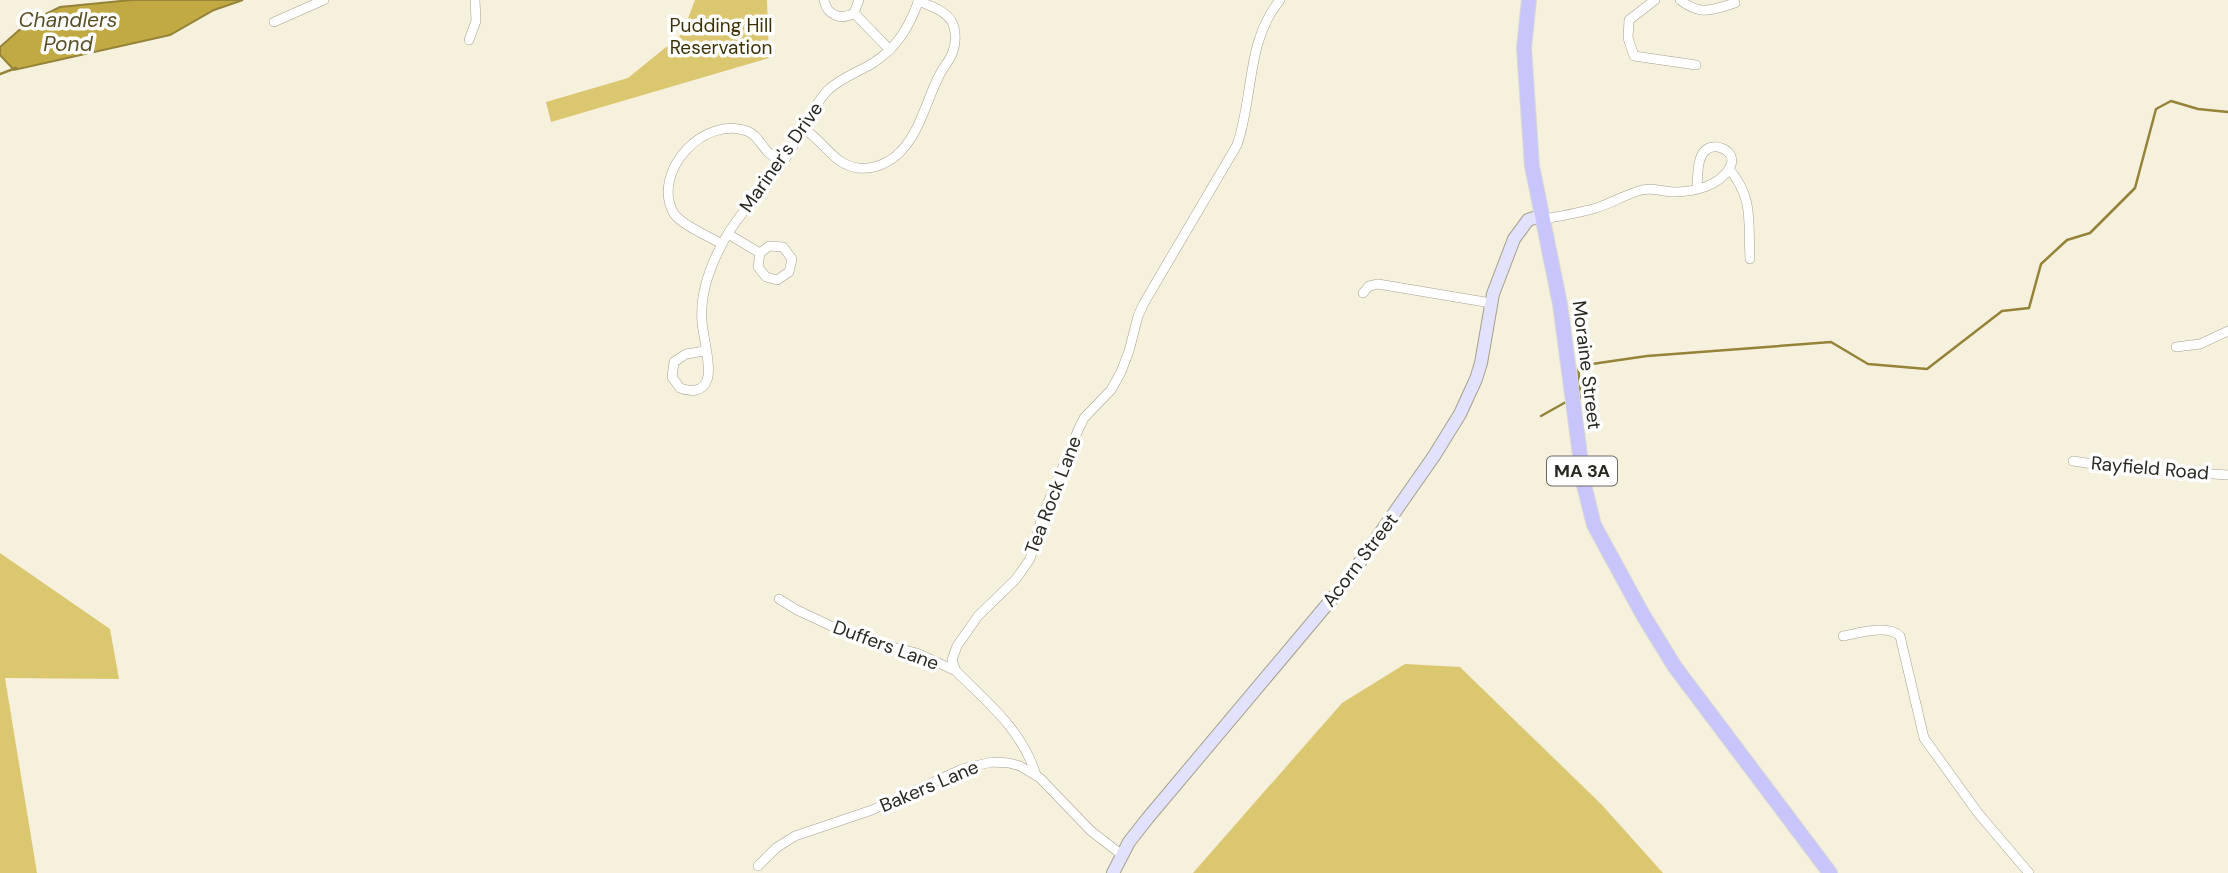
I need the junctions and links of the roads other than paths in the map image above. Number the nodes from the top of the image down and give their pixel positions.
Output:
1 (324, 0) edge
2 (475, 0) edge
3 (824, 0) edge
4 (859, 0) edge
5 (918, 0) edge
6 (1280, 0) edge
7 (1529, 0) edge
8 (1655, 0) edge
9 (1680, 0) edge
10 (1735, 3) dead end
11 (854, 13) junction
12 (274, 22) dead end
13 (469, 40) dead end
14 (890, 50) junction
15 (1696, 65) dead end
16 (803, 128) junction
17 (783, 162) junction
18 (1729, 169) junction
19 (1697, 188) junction
20 (1543, 217) junction
21 (727, 234) junction
22 (722, 244) junction
23 (760, 253) dead end
24 (1750, 258) dead end
25 (1363, 293) dead end
26 (1491, 303) junction
27 (2228, 331) edge
28 (2176, 347) dead end
29 (705, 351) junction
30 (2073, 461) dead end
31 (2228, 475) edge
32 (779, 599) dead end
33 (1843, 636) dead end
34 (956, 671) junction
35 (1035, 775) junction
36 (1122, 855) junction
37 (758, 866) dead end
38 (1113, 873) edge
39 (1829, 873) edge
40 (2029, 873) edge

1 - 12 street
2 - 13 street
3 - 11 street
4 - 11 street
5 - 14 street, Mariner's Drive
5 - 16 street
6 - 34 street, Tea Rock Lane
7 - 20 main road, Moraine Street / MA 3A
8 - 15 street
9 - 10 street
11 - 14 street
14 - 16 street, Mariner's Drive
16 - 17 street, Mariner's Drive
17 - 21 street, Mariner's Drive
17 - 22 street
18 - 19 street
18 - 19 street
18 - 24 street
19 - 20 street
20 - 26 main road, Acorn Street
20 - 39 main road, Moraine Street / MA 3A
21 - 22 street, Mariner's Drive
21 - 23 street
22 - 29 street, Mariner's Drive
25 - 26 street
26 - 36 main road, Acorn Street
27 - 28 street
29 - 29 street, Mariner's Drive
30 - 31 street, Rayfield Road
32 - 34 street, Duffers Lane
33 - 40 street
34 - 35 street
35 - 36 street, Bakers Lane
35 - 37 street, Bakers Lane
36 - 38 main road, Acorn Street

